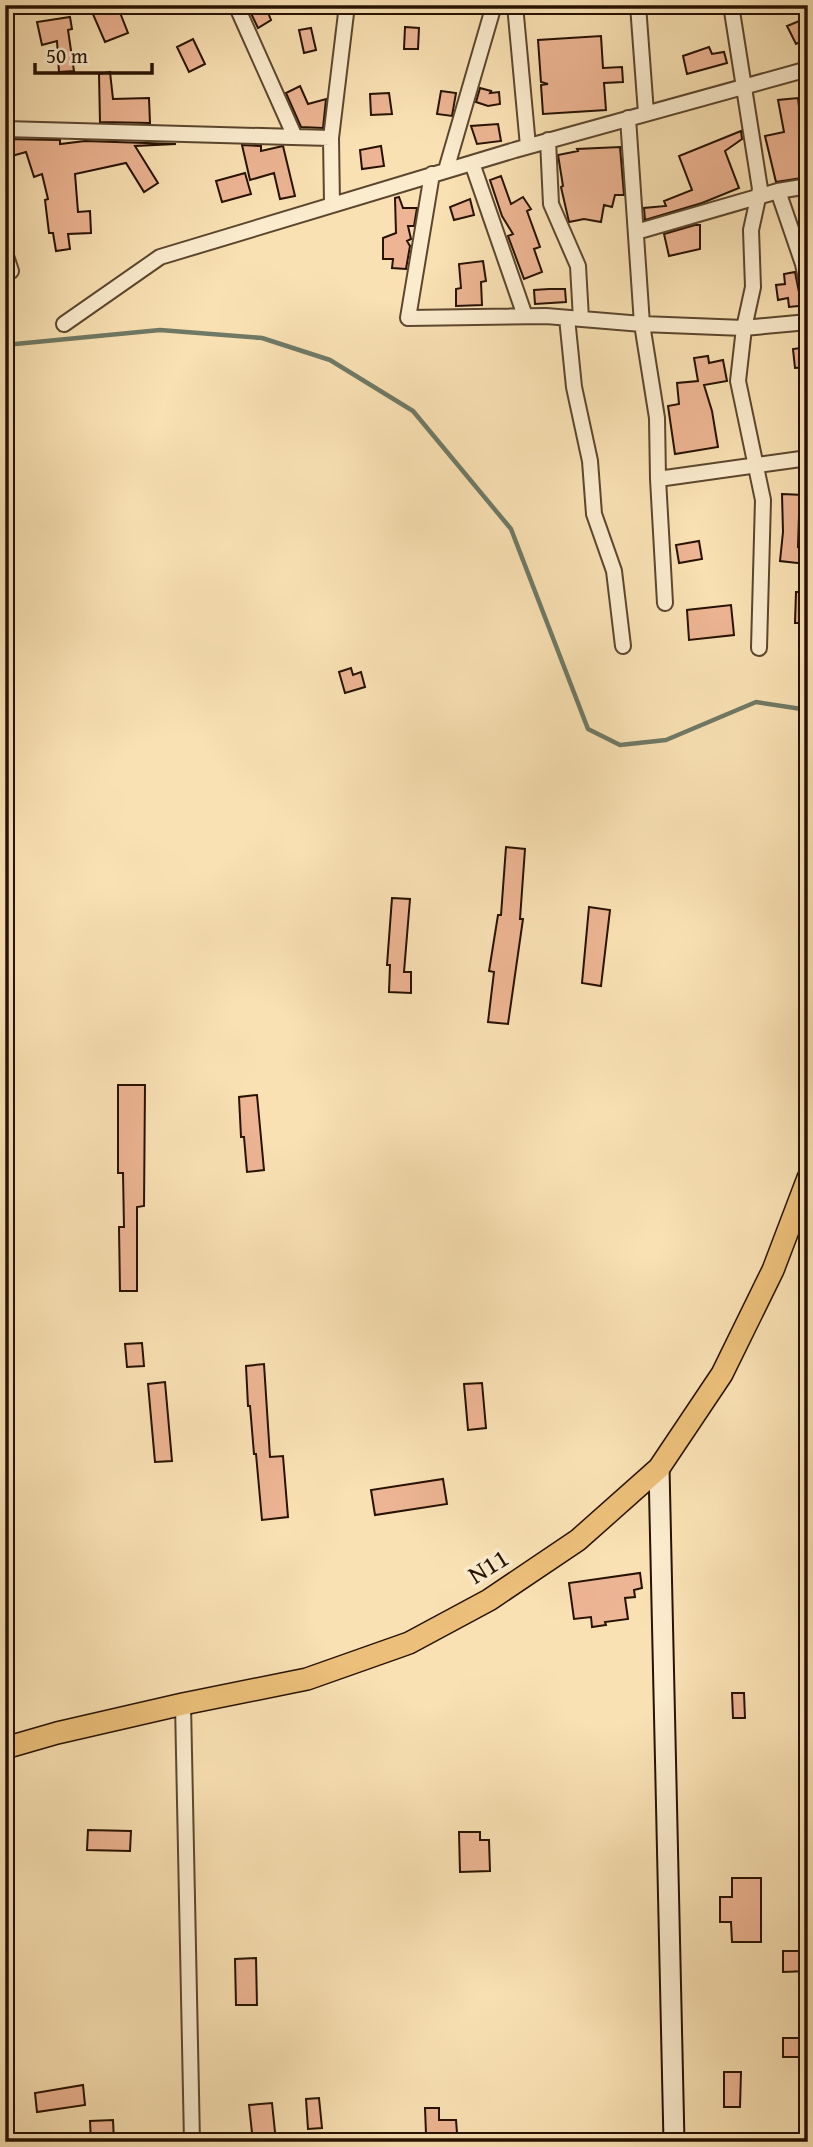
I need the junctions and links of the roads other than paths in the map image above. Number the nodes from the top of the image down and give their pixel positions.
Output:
1 (236, 5) edge
2 (347, 5) edge
3 (494, 5) edge
4 (515, 5) edge
5 (638, 5) edge
6 (731, 5) edge
7 (808, 69) edge
8 (742, 86) junction
9 (646, 113) junction
10 (628, 118) junction
11 (5, 129) edge
12 (295, 137) junction
13 (331, 138) junction
14 (548, 140) junction
15 (528, 146) junction
16 (471, 163) junction
17 (439, 172) junction
18 (808, 186) edge
19 (778, 191) junction
20 (758, 198) junction
21 (332, 204) junction
22 (636, 232) junction
23 (5, 253) edge
24 (805, 264) edge
25 (10, 271) dead end
26 (808, 289) edge
27 (525, 316) junction
28 (574, 318) junction
29 (808, 322) edge
30 (64, 324) dead end
31 (642, 324) junction
32 (744, 328) junction
33 (808, 458) edge
34 (756, 465) junction
35 (658, 479) junction
36 (665, 603) dead end
37 (623, 646) dead end
38 (760, 648) dead end
39 (808, 1178) edge
40 (659, 1468) junction
41 (183, 1704) junction
42 (5, 1748) edge
43 (192, 2142) edge
44 (674, 2142) edge

1 - 12 street
2 - 13 street
3 - 17 street
4 - 15 street
5 - 9 street
6 - 8 street
7 - 8 street
8 - 9 street
8 - 20 street
9 - 10 street
10 - 14 street
10 - 22 street
11 - 12 street
12 - 13 street
13 - 21 street
14 - 15 street
14 - 28 street
15 - 16 street
16 - 17 street
16 - 27 street
17 - 21 street
17 - 27 street
18 - 19 street
19 - 20 street
19 - 24 street
20 - 22 street
20 - 32 street
21 - 30 street
22 - 31 street
23 - 25 street
24 - 26 street
27 - 28 street
28 - 31 street
28 - 37 street
29 - 32 street
31 - 32 street
31 - 35 street
32 - 34 street
33 - 34 street
34 - 35 street
34 - 38 street
35 - 36 street
39 - 40 main road, N11
40 - 41 main road, N11
40 - 44 main road
41 - 42 main road, N11
41 - 43 street

